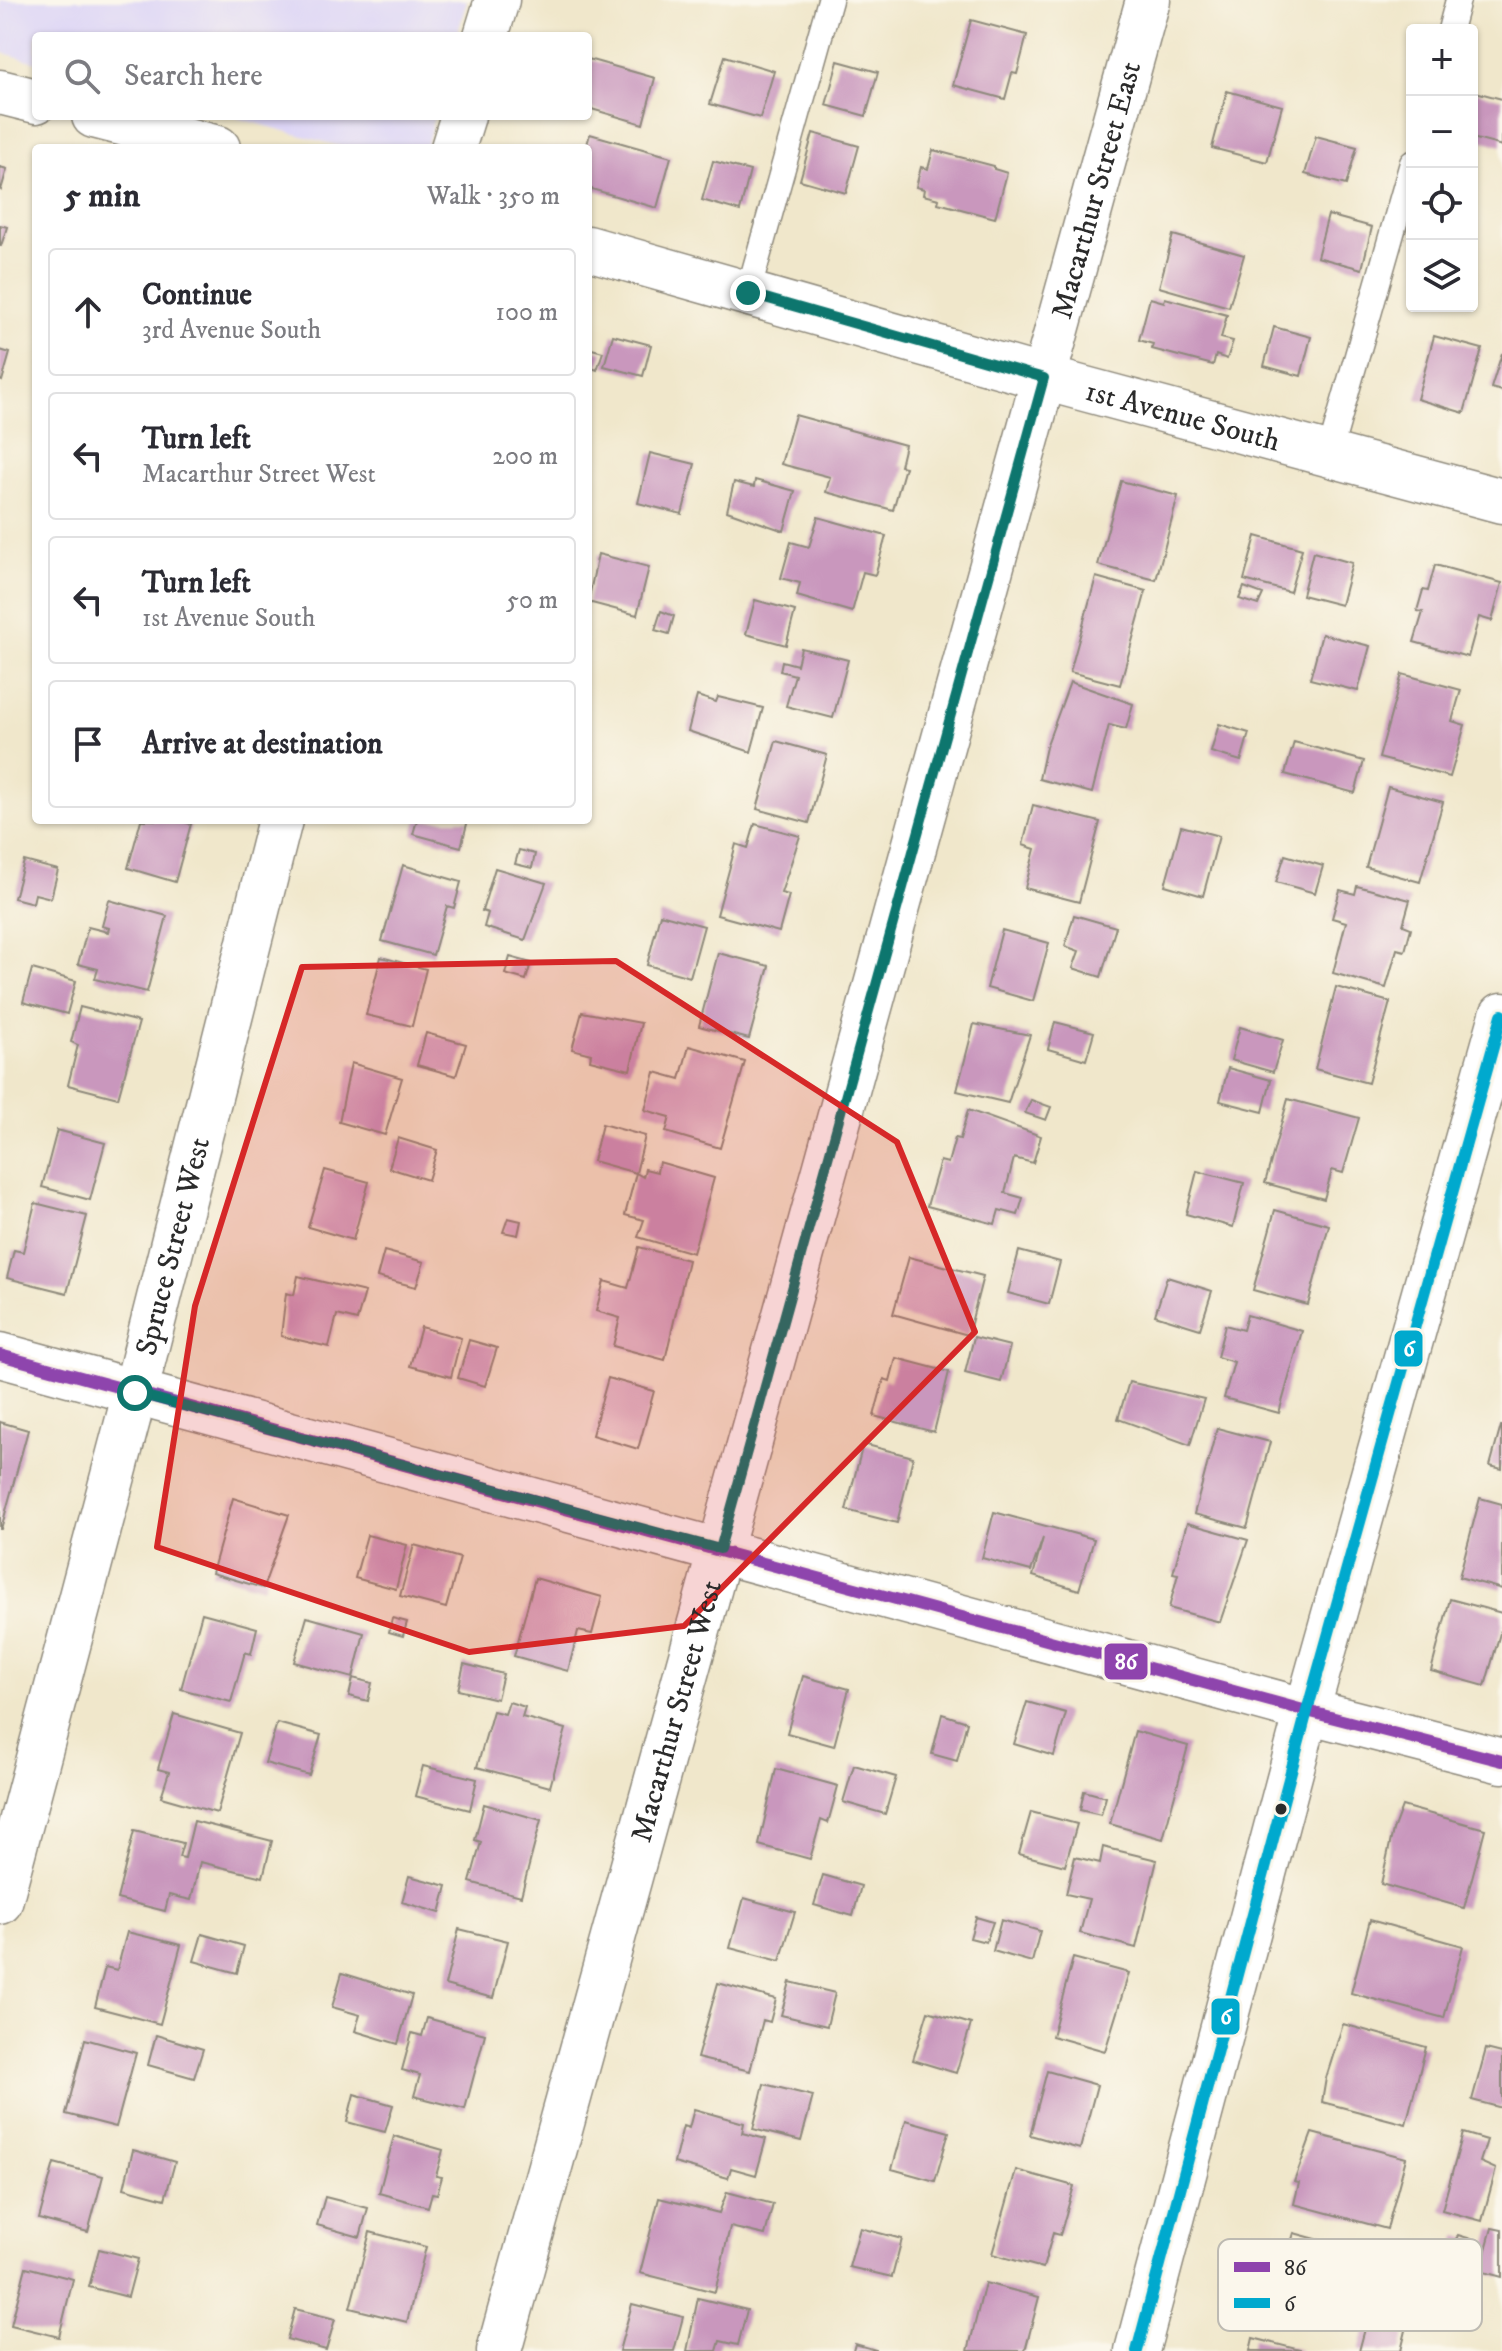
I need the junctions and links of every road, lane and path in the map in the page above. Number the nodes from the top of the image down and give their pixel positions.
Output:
1 (497, 0) edge
2 (830, 0) edge
3 (1148, 0) edge
4 (1458, 0) edge
5 (1452, 24) edge
6 (487, 32) edge
7 (0, 92) edge
8 (32, 100) edge
9 (110, 120) edge
10 (462, 120) edge
11 (202, 144) edge
12 (454, 144) edge
13 (1411, 168) edge
14 (592, 249) edge
15 (748, 293) junction
16 (1044, 378) junction
17 (1329, 454) junction
18 (1502, 501) edge
19 (279, 824) edge
20 (1502, 1015) edge
21 (0, 1355) edge
22 (135, 1393) junction
23 (720, 1549) junction
24 (1307, 1711) junction
25 (1502, 1761) edge
26 (0, 1902) edge
27 (499, 2351) edge
28 (1137, 2351) edge

1 - 6 street
2 - 15 lane
3 - 16 street, Macarthur Street East
4 - 5 lane
7 - 8 street
9 - 11 street
10 - 12 street
13 - 17 lane
14 - 15 street, 1st Avenue South
15 - 16 street, 1st Avenue South
16 - 17 street, 1st Avenue South
16 - 23 street, Macarthur Street West
17 - 18 street, 1st Avenue South
19 - 22 street, Spruce Street West
20 - 24 street
21 - 22 street
22 - 23 street
22 - 26 street, Spruce Street West
23 - 24 street
23 - 27 street, Macarthur Street West
24 - 25 street
24 - 28 street

